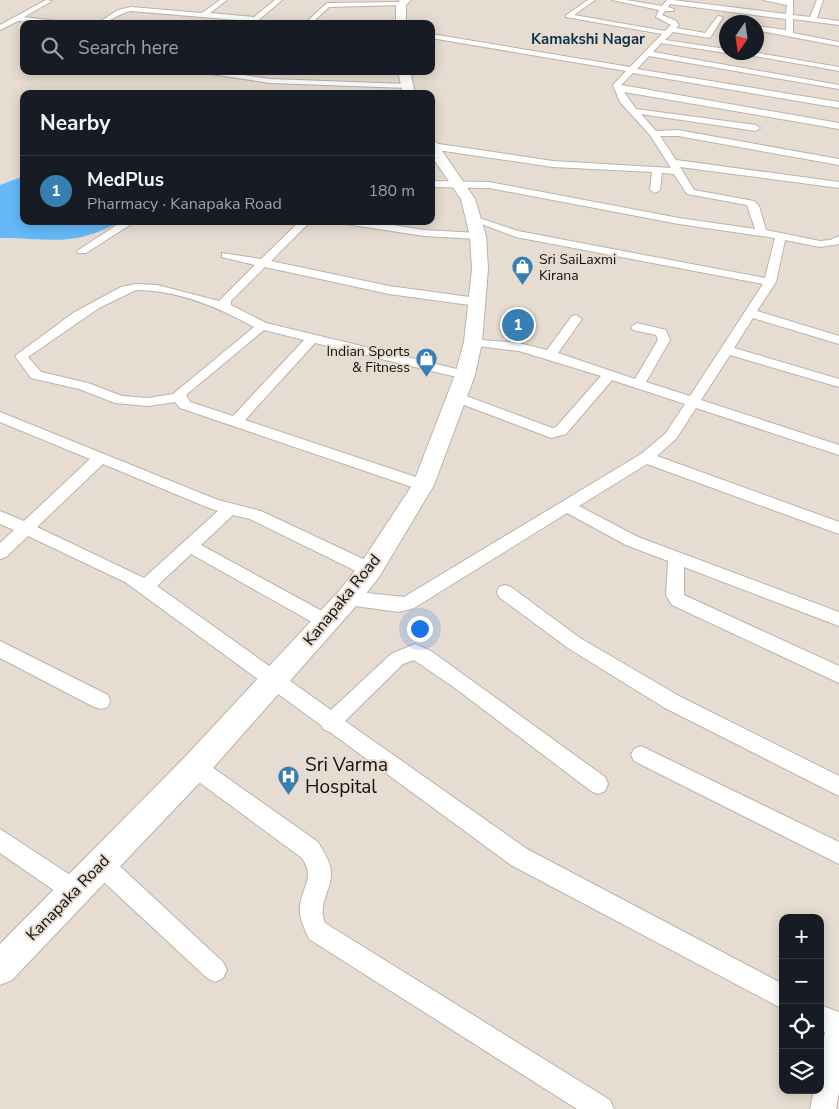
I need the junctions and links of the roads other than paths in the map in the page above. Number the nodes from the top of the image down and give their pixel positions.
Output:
1 (224, 0) edge
2 (279, 0) edge
3 (615, 0) edge
4 (716, 0) edge
5 (766, 0) edge
6 (820, 0) edge
7 (49, 1) dead end
8 (578, 2) dead end
9 (590, 2) edge
10 (402, 3) edge
11 (383, 4) junction
12 (790, 4) edge
13 (662, 8) edge
14 (386, 12) dead end
15 (205, 14) junction
16 (790, 18) junction
17 (17, 19) junction
18 (719, 19) edge
19 (29, 20) edge
20 (106, 20) edge
21 (245, 20) edge
22 (253, 20) edge
23 (311, 20) edge
24 (401, 20) edge
25 (813, 20) junction
26 (839, 23) edge
27 (719, 24) edge
28 (764, 24) edge
29 (0, 28) edge
30 (764, 28) edge
31 (789, 30) junction
32 (668, 32) junction
33 (435, 37) edge
34 (839, 44) edge
35 (719, 49) edge
36 (649, 54) junction
37 (764, 57) edge
38 (839, 69) edge
39 (629, 70) junction
40 (222, 75) edge
41 (254, 75) edge
42 (405, 75) edge
43 (250, 79) junction
44 (350, 84) junction
45 (839, 87) edge
46 (620, 89) junction
47 (349, 90) edge
48 (408, 90) edge
49 (762, 103) junction
50 (839, 105) edge
51 (633, 111) junction
52 (722, 122) junction
53 (839, 126) edge
54 (756, 128) dead end
55 (654, 134) junction
56 (721, 141) junction
57 (435, 147) edge
58 (435, 152) edge
59 (839, 162) edge
60 (677, 167) junction
61 (657, 170) junction
62 (435, 184) edge
63 (458, 184) junction
64 (839, 185) edge
65 (655, 190) dead end
66 (124, 225) edge
67 (302, 225) edge
68 (371, 225) edge
69 (476, 227) junction
70 (761, 233) junction
71 (782, 236) junction
72 (839, 239) edge
73 (82, 251) dead end
74 (226, 255) dead end
75 (262, 264) junction
76 (770, 282) junction
77 (477, 302) junction
78 (226, 307) junction
79 (750, 313) junction
80 (576, 320) dead end
81 (262, 326) junction
82 (637, 327) dead end
83 (311, 340) junction
84 (839, 340) edge
85 (473, 342) junction
86 (726, 350) junction
87 (550, 355) junction
88 (609, 375) junction
89 (839, 383) edge
90 (638, 384) junction
91 (460, 386) junction
92 (178, 397) junction
93 (693, 403) junction
94 (0, 417) edge
95 (235, 422) junction
96 (839, 450) edge
97 (646, 458) junction
98 (104, 459) junction
99 (423, 485) junction
100 (568, 507) junction
101 (230, 509) junction
102 (0, 517) edge
103 (26, 528) junction
104 (839, 528) edge
105 (190, 546) junction
106 (0, 553) edge
107 (677, 557) junction
108 (370, 570) junction
109 (145, 587) junction
110 (505, 592) dead end
111 (348, 598) junction
112 (839, 619) edge
113 (327, 622) junction
114 (0, 649) edge
115 (839, 675) edge
116 (276, 680) junction
117 (101, 701) dead end
118 (330, 722) junction
119 (641, 755) dead end
120 (195, 767) junction
121 (598, 784) dead end
122 (839, 786) edge
123 (0, 840) edge
124 (839, 853) edge
125 (102, 864) junction
126 (76, 892) junction
127 (0, 968) edge
128 (215, 970) dead end
129 (779, 995) edge
130 (824, 1018) edge
131 (839, 1025) edge
132 (601, 1109) edge
133 (823, 1109) edge

1 - 15 street
2 - 22 street
3 - 13 street
4 - 12 street
5 - 12 street
6 - 25 street
7 - 17 street
8 - 9 street
9 - 32 street
10 - 11 street
10 - 24 street
11 - 14 street
11 - 23 street
12 - 16 street
13 - 16 street
13 - 18 street
13 - 32 street
15 - 20 street
15 - 21 street
16 - 25 street
16 - 31 street
17 - 19 street
17 - 29 street
25 - 26 street
27 - 32 street
28 - 31 street
30 - 31 street
31 - 34 street
32 - 35 street
32 - 36 street
33 - 39 street
36 - 39 street
36 - 45 street
37 - 38 street
39 - 46 street
39 - 49 street
40 - 43 street
41 - 43 street
42 - 48 street
43 - 44 street
44 - 47 street
44 - 48 street
46 - 49 street
46 - 51 street
49 - 50 street
49 - 53 street
51 - 52 street
51 - 55 street
52 - 54 street
52 - 56 street
55 - 56 street
55 - 60 street
56 - 59 street
57 - 61 street
58 - 63 street, Kanapaka Road
60 - 61 street
60 - 64 street
60 - 70 street
61 - 65 street
62 - 63 street
63 - 69 street, Kanapaka Road
63 - 70 street
66 - 73 street
67 - 75 street
68 - 69 street
69 - 76 street
69 - 77 street, Kanapaka Road
70 - 71 street
71 - 72 street
71 - 76 street
74 - 75 street
75 - 77 street
75 - 78 street
76 - 79 street
77 - 85 street, Kanapaka Road
78 - 81 street
78 - 92 street
79 - 84 street
79 - 86 street
80 - 87 street
81 - 83 street
81 - 92 street
82 - 90 street
83 - 91 street
83 - 95 street
85 - 87 street
85 - 91 street, Kanapaka Road
86 - 89 street
86 - 93 street
87 - 88 street
88 - 90 street
88 - 91 street
90 - 93 street
91 - 99 street, Kanapaka Road
92 - 95 street
93 - 96 street
93 - 97 street
94 - 98 street
95 - 99 street
97 - 100 street
97 - 104 street
98 - 101 street
98 - 103 street
99 - 108 street, Kanapaka Road
100 - 107 street
100 - 111 street
101 - 105 street
101 - 108 street
102 - 103 street
103 - 106 street
103 - 109 street
105 - 109 street
105 - 113 street
107 - 112 street
107 - 115 street
108 - 111 street, Kanapaka Road
109 - 116 street
110 - 122 street
111 - 113 street, Kanapaka Road
113 - 116 street, Kanapaka Road
114 - 117 street
116 - 118 street
116 - 120 street, Kanapaka Road
118 - 121 street
118 - 129 street
119 - 124 street
120 - 125 street, Kanapaka Road
120 - 132 street
123 - 126 street
125 - 126 street, Kanapaka Road
125 - 128 street
126 - 127 street, Kanapaka Road
130 - 131 street
131 - 133 street

